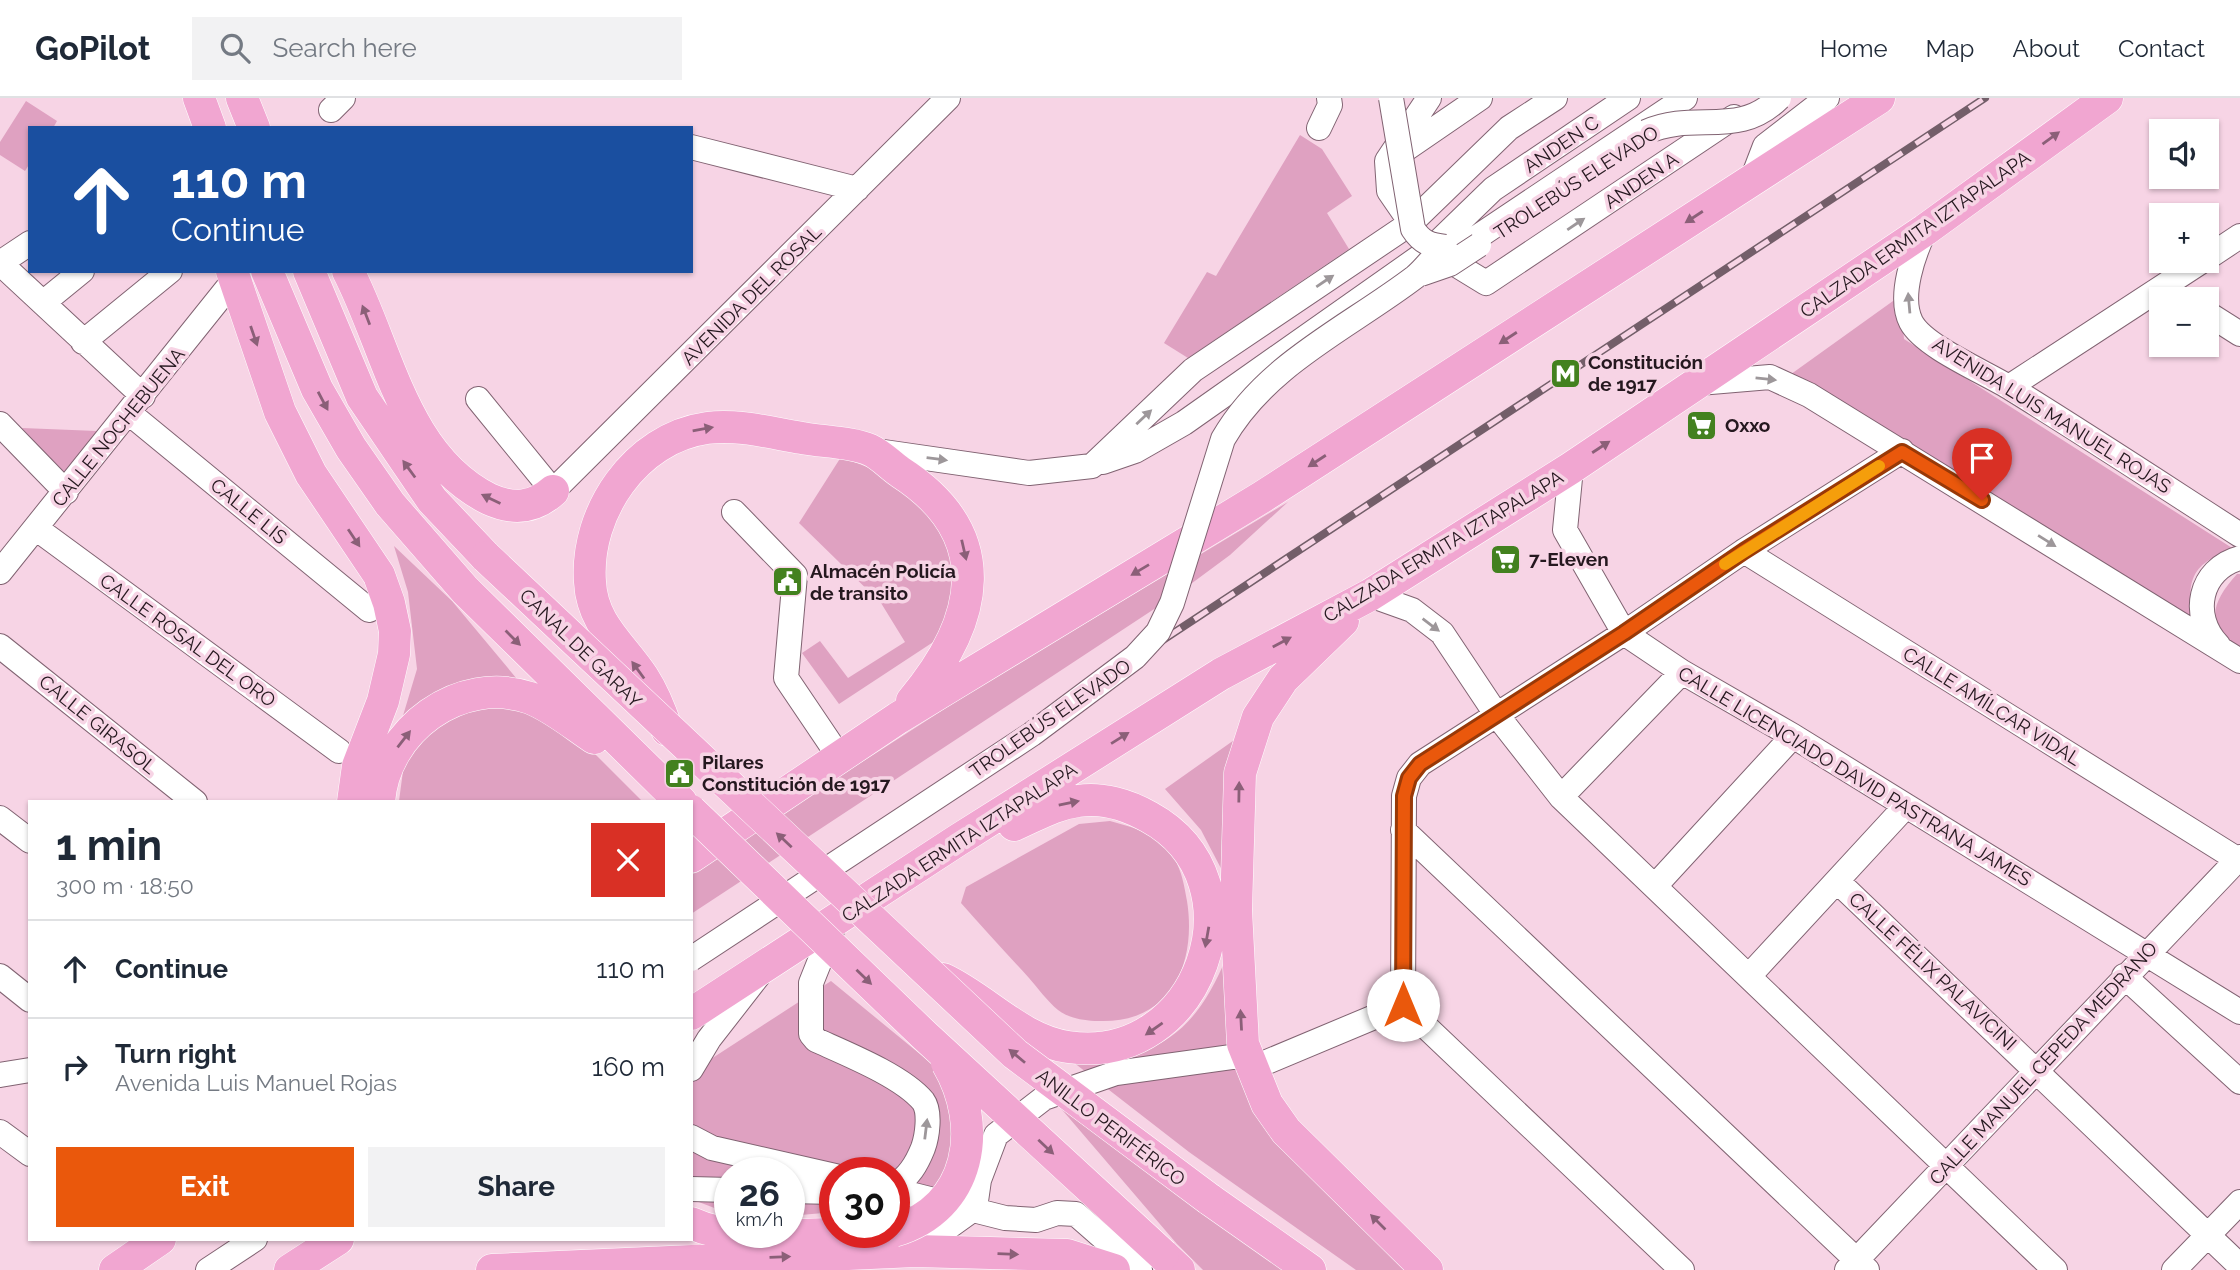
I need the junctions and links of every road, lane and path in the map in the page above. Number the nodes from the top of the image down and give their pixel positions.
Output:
1 (198, 98) edge
2 (242, 98) edge
3 (948, 98) edge
4 (1329, 98) edge
5 (1391, 98) edge
6 (1429, 98) edge
7 (1480, 98) edge
8 (1555, 98) edge
9 (1628, 98) edge
10 (1653, 98) edge
11 (1685, 98) edge
12 (1763, 98) edge
13 (1779, 98) edge
14 (1827, 98) edge
15 (1879, 98) edge
16 (2106, 98) edge
17 (198, 126) edge
18 (209, 126) edge
19 (253, 126) edge
20 (1319, 128) dead end
21 (693, 147) edge
22 (1387, 161) junction
23 (1455, 180) junction
24 (1752, 180) junction
25 (857, 188) junction
26 (1411, 223) junction
27 (1925, 230) junction
28 (2240, 236) edge
29 (28, 244) edge
30 (1438, 248) junction
31 (2219, 250) edge
32 (0, 263) edge
33 (80, 273) edge
34 (168, 273) edge
35 (268, 273) edge
36 (310, 273) edge
37 (349, 273) edge
38 (2192, 273) edge
39 (1417, 275) junction
40 (233, 276) edge
41 (2179, 287) edge
42 (44, 302) junction
43 (2149, 307) edge
44 (2219, 321) edge
45 (2240, 334) edge
46 (83, 341) junction
47 (1699, 383) junction
48 (2009, 387) junction
49 (478, 399) dead end
50 (136, 405) junction
51 (0, 424) edge
52 (870, 450) junction
53 (1902, 452) junction
54 (1092, 466) junction
55 (1571, 468) junction
56 (553, 491) junction
57 (66, 492) junction
58 (734, 512) dead end
59 (37, 528) junction
60 (2240, 534) edge
61 (1744, 551) junction
62 (2240, 558) edge
63 (2, 566) edge
64 (1370, 595) junction
65 (369, 610) dead end
66 (1624, 633) junction
67 (0, 646) edge
68 (2233, 657) edge
69 (1682, 672) junction
70 (1496, 714) junction
71 (898, 718) junction
72 (668, 731) junction
73 (1793, 736) junction
74 (338, 751) dead end
75 (840, 758) junction
76 (644, 766) junction
77 (1560, 797) junction
78 (192, 800) edge
79 (353, 800) edge
80 (379, 800) edge
81 (679, 800) edge
82 (1905, 807) junction
83 (693, 813) edge
84 (0, 818) edge
85 (1403, 830) junction
86 (28, 839) edge
87 (958, 840) junction
88 (693, 856) edge
89 (2239, 859) edge
90 (1837, 881) junction
91 (1656, 886) junction
92 (836, 921) junction
93 (2147, 953) junction
94 (693, 958) edge
95 (765, 968) junction
96 (924, 970) junction
97 (0, 976) edge
98 (1749, 976) junction
99 (2124, 976) junction
100 (733, 988) junction
101 (28, 998) edge
102 (1403, 1005) junction
103 (2240, 1012) edge
104 (693, 1013) edge
105 (693, 1035) edge
106 (924, 1035) junction
107 (1248, 1062) junction
108 (693, 1066) edge
109 (28, 1070) edge
110 (2037, 1070) junction
111 (0, 1075) edge
112 (2240, 1082) edge
113 (0, 1132) edge
114 (693, 1138) edge
115 (28, 1153) edge
116 (1947, 1165) junction
117 (819, 1172) edge
118 (910, 1173) edge
119 (693, 1189) edge
120 (714, 1190) edge
121 (910, 1192) edge
122 (2240, 1202) edge
123 (975, 1208) junction
124 (693, 1224) edge
125 (819, 1233) edge
126 (910, 1233) edge
127 (2207, 1236) junction
128 (910, 1239) edge
129 (152, 1241) edge
130 (252, 1241) edge
131 (335, 1241) edge
132 (910, 1241) edge
133 (852, 1248) edge
134 (730, 1264) edge
135 (1161, 1265) edge
136 (2240, 1266) edge
137 (1857, 1267) edge
138 (115, 1270) edge
139 (208, 1270) edge
140 (290, 1270) edge
141 (492, 1270) edge
142 (1114, 1270) edge
143 (1310, 1270) edge
144 (1427, 1270) edge
145 (1682, 1270) edge
146 (2055, 1270) edge
147 (2174, 1270) edge

1 - 17 main road
1 - 18 main road
2 - 19 main road
3 - 25 street, AVENIDA DEL ROSAL
4 - 20 street
5 - 30 street, bridge
6 - 22 street
7 - 22 street
8 - 23 street
9 - 30 street, ANDEN C
10 - 30 street, TROLEBÚS ELEVADO
11 - 30 street
30 -> 12 street, ANDEN A
13 - 39 street, TROLEBÚS ELEVADO, bridge
14 - 24 street
15 - 24 main road
27 -> 16 main road, CALZADA ERMITA IZTAPALAPA
21 - 25 street
22 - 26 street
23 - 26 street
23 - 30 street
24 -> 71 main road
25 - 56 street, AVENIDA DEL ROSAL
54 -> 26 street
27 - 47 main road, CALZADA ERMITA IZTAPALAPA
48 -> 27 street, AVENIDA LUIS MANUEL ROJAS
28 - 31 street
29 - 32 street
30 - 39 street, TROLEBÚS ELEVADO, bridge
30 - 54 street
32 - 42 street, CALLE LIS
33 - 42 street
34 - 46 street
35 -> 76 main road, CANAL DE GARAY
72 -> 36 main road, CANAL DE GARAY, bridge
56 -> 37 main road
38 - 41 street
39 - 94 street, TROLEBÚS ELEVADO, bridge
40 - 50 street, CALLE NOCHEBUENA
40 -> 79 main road
42 - 46 street, CALLE LIS
43 - 48 street
44 - 45 street
46 - 50 street, CALLE LIS
47 -> 53 street
55 -> 47 main road, CALZADA ERMITA IZTAPALAPA
48 - 60 street, AVENIDA LUIS MANUEL ROJAS
49 - 56 street
50 - 57 street, CALLE NOCHEBUENA
50 - 65 street, CALLE LIS
51 - 57 street
52 -> 54 street
52 -> 71 main road
72 -> 52 main road, bridge
53 - 61 street
53 -> 68 street
55 - 64 main road, CALZADA ERMITA IZTAPALAPA
55 - 66 street, CALLE LICENCIADO DAVID PASTRANA JAMES
57 - 59 street, CALLE NOCHEBUENA
58 - 75 street
59 - 63 street, CALLE NOCHEBUENA
59 - 74 street, CALLE ROSAL DEL ORO
61 - 66 street
61 - 89 street, CALLE AMÍLCAR VIDAL
62 - 68 street
64 -> 70 street
87 -> 64 main road, CALZADA ERMITA IZTAPALAPA
107 -> 64 main road
66 - 69 street, CALLE LICENCIADO DAVID PASTRANA JAMES
66 - 70 street
67 - 78 street, CALLE GIRASOL
69 - 73 street, CALLE LICENCIADO DAVID PASTRANA JAMES
69 - 77 street
70 - 77 street
70 - 85 street
71 - 75 main road
96 -> 72 main road, CANAL DE GARAY, bridge
73 - 82 street, CALLE LICENCIADO DAVID PASTRANA JAMES
73 - 91 street
75 - 88 main road
80 -> 76 main road
76 - 81 main road, CANAL DE GARAY
77 - 91 street
82 - 90 street
82 - 93 street, CALLE LICENCIADO DAVID PASTRANA JAMES
83 -> 106 main road, bridge
84 - 86 street
85 - 102 street
85 - 137 street
87 - 92 main road, CALZADA ERMITA IZTAPALAPA
87 -> 96 main road, bridge
89 - 93 street, CALLE MANUEL CEPEDA MEDRANO
90 - 98 street
90 - 110 street, CALLE FÉLIX PALAVICINI
91 - 98 street
92 - 95 main road, CALZADA ERMITA IZTAPALAPA
118 -> 92 street
93 - 99 street, CALLE MANUEL CEPEDA MEDRANO
93 - 103 street, CALLE LICENCIADO DAVID PASTRANA JAMES
95 - 100 main road, CALZADA ERMITA IZTAPALAPA
95 - 108 street
143 -> 96 main road, ANILLO PERIFÉRICO, bridge
97 - 101 street
98 - 116 street
99 - 110 street, CALLE MANUEL CEPEDA MEDRANO
99 - 112 street
100 - 104 main road, CALZADA ERMITA IZTAPALAPA
100 - 105 main road
102 - 107 street
102 - 145 street
106 - 126 main road, bridge
106 -> 135 main road, bridge
107 - 123 street
144 -> 107 main road
109 - 111 street
110 - 116 street, CALLE MANUEL CEPEDA MEDRANO
110 - 127 street, CALLE FÉLIX PALAVICINI
113 - 115 street
114 - 117 street
116 - 137 street, CALLE MANUEL CEPEDA MEDRANO
116 - 146 street
119 - 120 street
121 - 123 street
122 - 127 street
123 - 128 street
123 - 135 street
124 - 125 main road
127 - 136 street, CALLE FÉLIX PALAVICINI
127 - 147 street
129 - 138 main road
130 - 139 street
131 - 140 main road
132 -> 142 main road
134 -> 133 main road
134 - 141 main road

